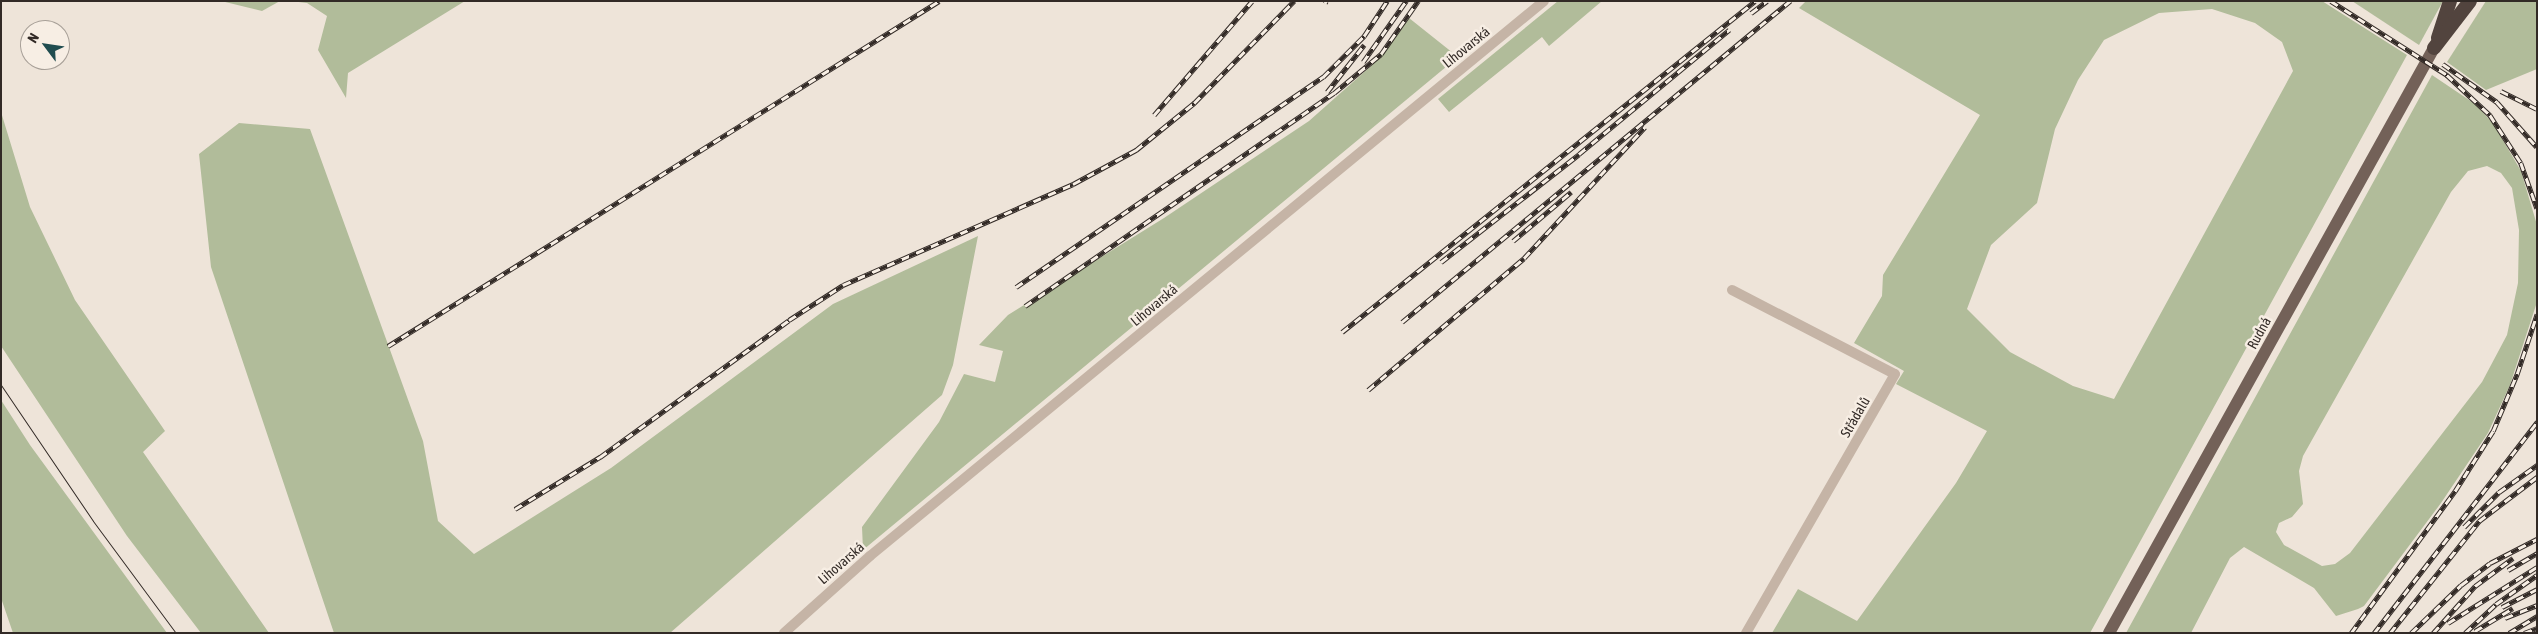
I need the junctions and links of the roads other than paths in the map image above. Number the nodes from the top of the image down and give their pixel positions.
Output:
1 (1544, 1) edge
2 (2469, 1) edge
3 (2450, 3) edge
4 (2434, 48) junction
5 (1732, 290) dead end
6 (784, 633) edge
7 (1746, 633) edge
8 (2109, 633) edge

1 - 6 street, Lihovarská
2 - 4 highway
3 - 4 highway
4 - 8 main road, Rudná
5 - 7 street, Střádalů

